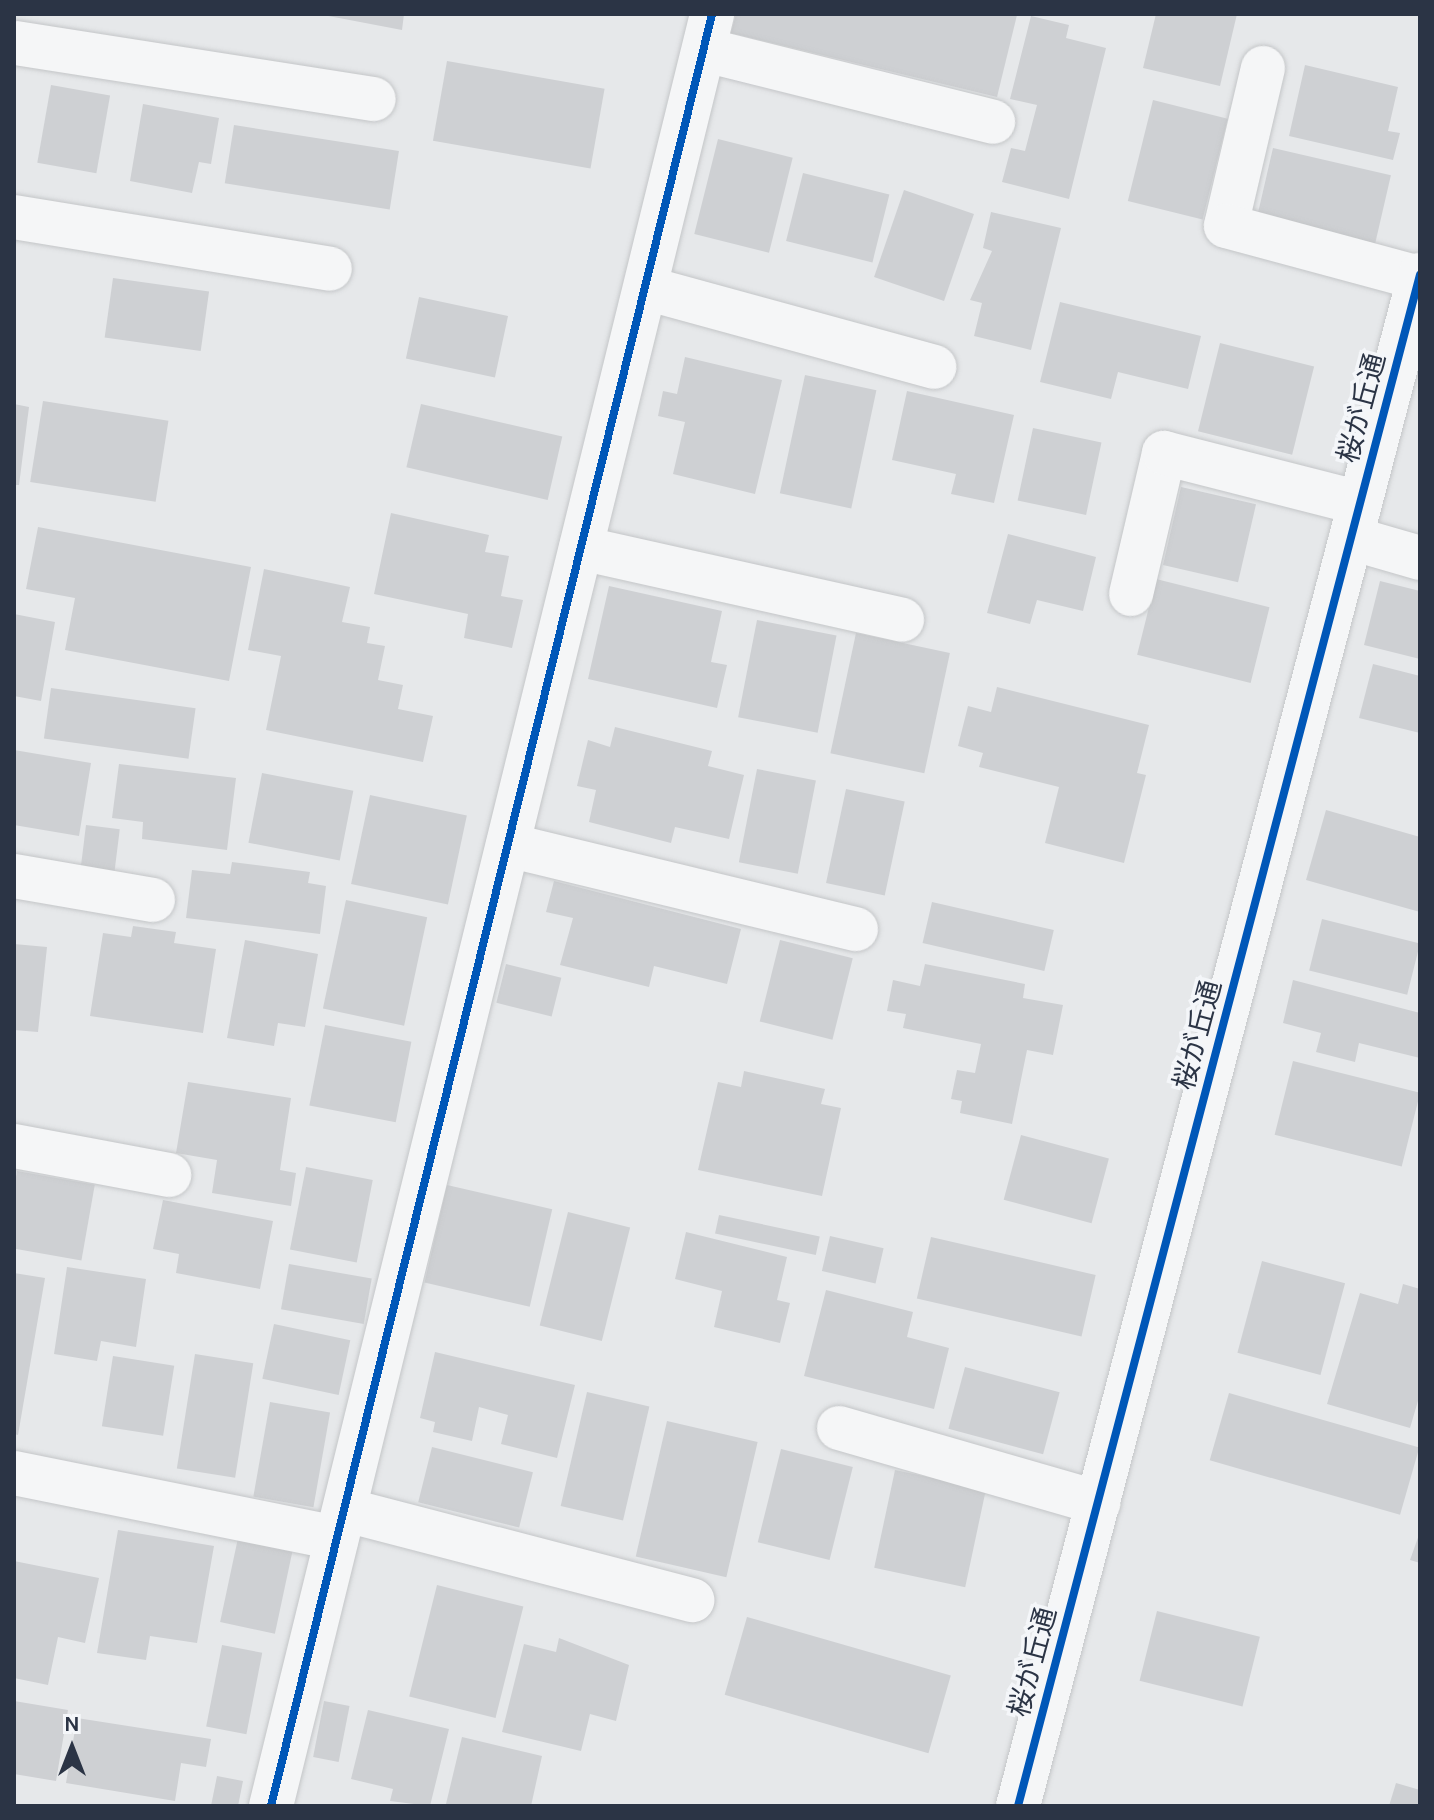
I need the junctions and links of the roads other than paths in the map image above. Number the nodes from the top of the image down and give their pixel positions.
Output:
1 (708, 32) edge
2 (17, 36) edge
3 (1263, 68) dead end
4 (374, 99) dead end
5 (993, 122) dead end
6 (14, 217) edge
7 (330, 269) dead end
8 (1420, 277) edge
9 (646, 288) junction
10 (934, 367) dead end
11 (1355, 520) junction
12 (581, 548) junction
13 (1420, 558) edge
14 (1131, 594) dead end
15 (902, 620) dead end
16 (508, 845) junction
17 (14, 876) edge
18 (153, 900) dead end
19 (856, 929) dead end
20 (14, 1146) edge
21 (169, 1175) dead end
22 (839, 1428) dead end
23 (14, 1473) edge
24 (1098, 1503) junction
25 (341, 1524) junction
26 (692, 1600) dead end
27 (271, 1806) edge
28 (1018, 1806) edge

1 - 5 street
1 - 9 street
2 - 4 street
3 - 8 street
6 - 7 street
8 - 11 street, 桜が丘通
9 - 10 street
9 - 12 street
11 - 13 street
11 - 14 street
11 - 24 street, 桜が丘通
12 - 15 street
12 - 16 street
16 - 19 street
16 - 25 street
17 - 18 street
20 - 21 street
22 - 24 street
23 - 25 street
24 - 28 street, 桜が丘通
25 - 26 street
25 - 27 street

